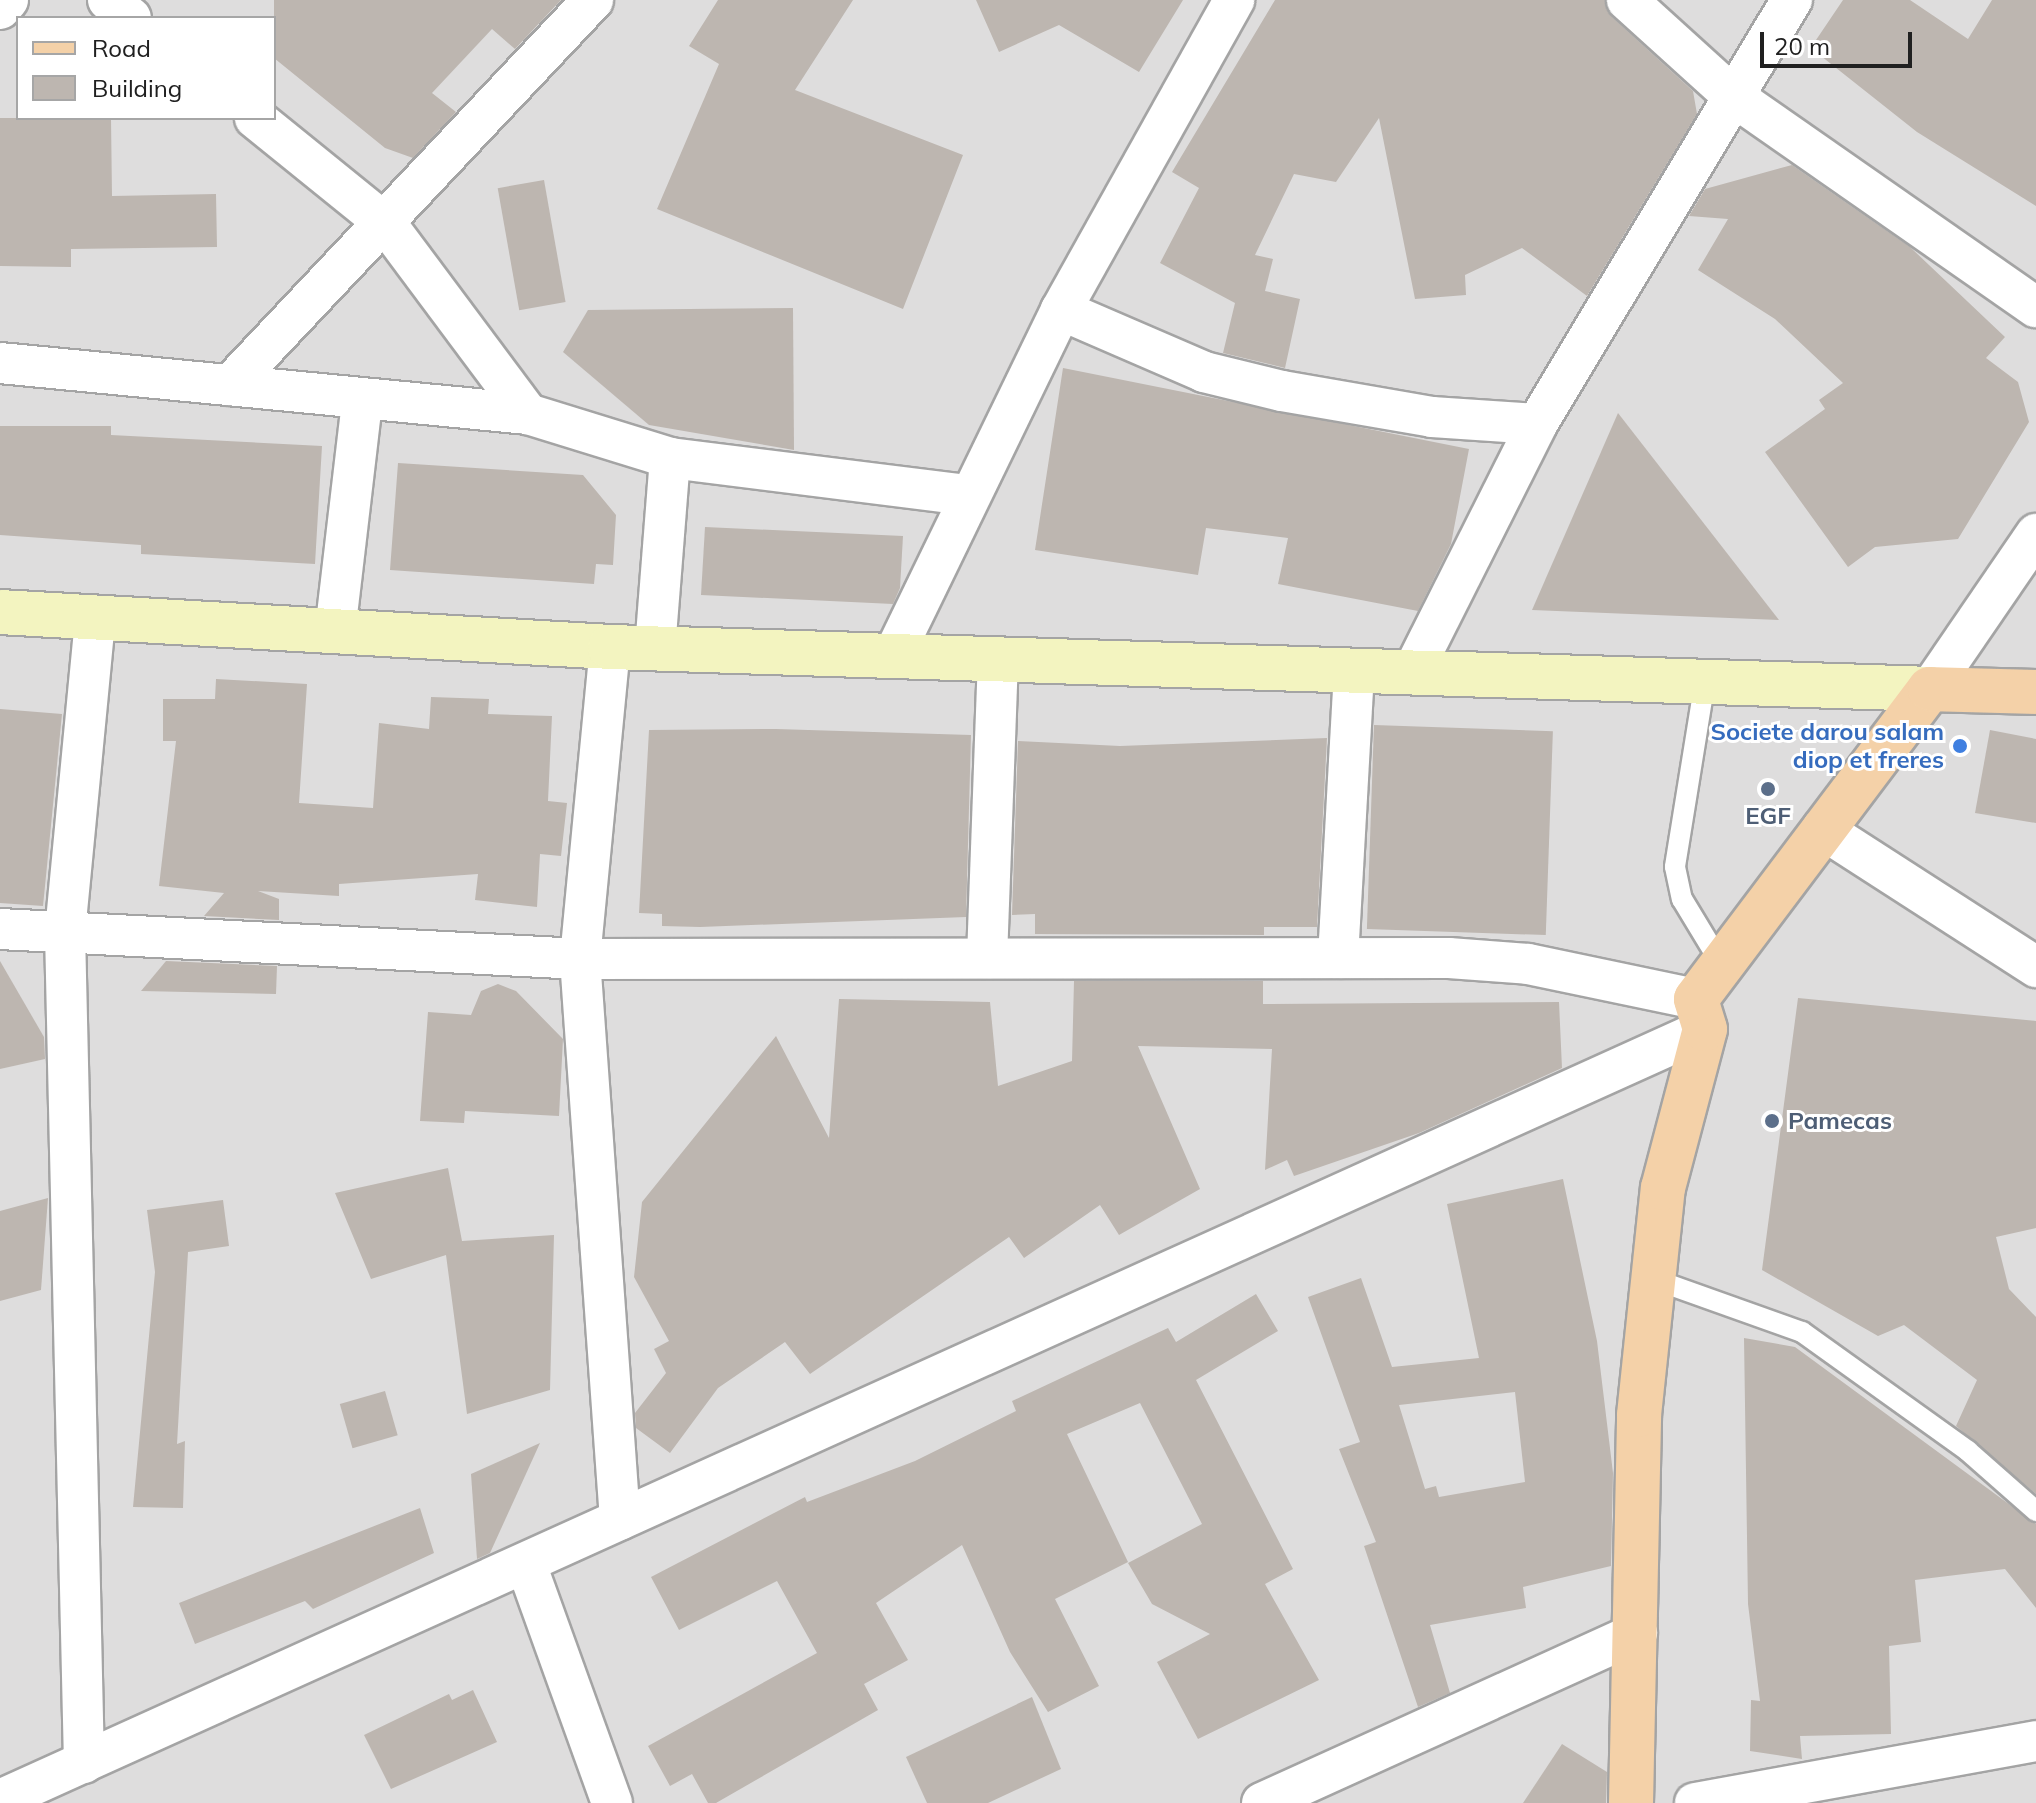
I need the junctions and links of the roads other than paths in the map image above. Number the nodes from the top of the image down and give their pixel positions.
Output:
1 (8, 0) edge
2 (108, 0) edge
3 (593, 0) edge
4 (1234, 0) edge
5 (1627, 0) edge
6 (1792, 0) edge
7 (0, 9) edge
8 (128, 16) edge
9 (1733, 96) junction
10 (257, 120) edge
11 (387, 225) junction
12 (2036, 307) edge
13 (1061, 310) junction
14 (0, 363) edge
15 (230, 385) junction
16 (362, 401) junction
17 (528, 414) junction
18 (1537, 424) junction
19 (670, 458) junction
20 (968, 495) junction
21 (2036, 534) edge
22 (0, 612) edge
23 (95, 618) junction
24 (335, 632) junction
25 (610, 647) junction
26 (655, 648) junction
27 (894, 654) junction
28 (998, 658) junction
29 (1354, 670) junction
30 (1413, 671) junction
31 (1705, 681) junction
32 (1930, 689) junction
33 (2036, 692) edge
34 (1822, 829) junction
35 (0, 929) edge
36 (65, 932) junction
37 (987, 958) junction
38 (1338, 958) junction
39 (580, 959) junction
40 (1719, 960) junction
41 (2036, 967) edge
42 (1701, 1014) junction
43 (1656, 1280) junction
44 (2036, 1511) edge
45 (620, 1520) junction
46 (526, 1564) junction
47 (1637, 1633) junction
48 (2036, 1741) edge
49 (84, 1763) junction
50 (0, 1800) edge
51 (612, 1803) edge
52 (1262, 1803) edge
53 (1631, 1803) edge
54 (1695, 1803) edge

1 - 7 street
2 - 8 street
3 - 11 street
4 - 13 street
5 - 9 street
6 - 9 street
9 - 12 street
9 - 18 street
10 - 11 street
11 - 15 street
11 - 17 street
13 - 18 street
13 - 20 street
14 - 15 street
15 - 16 street
16 - 17 street
16 - 24 street
17 - 19 street
18 - 30 street
19 - 20 street
19 - 26 street
20 - 27 street
21 - 32 street
22 - 23 main road
23 - 24 main road
23 - 36 street
24 - 25 main road
25 - 26 main road
25 - 39 street
26 - 27 main road
27 - 28 main road
28 - 29 main road
28 - 37 street
29 - 30 main road
29 - 38 street
30 - 31 main road
31 - 32 main road
31 - 40 lane
32 - 33 main road
32 - 34 main road
34 - 40 main road
34 - 41 street
35 - 36 street
36 - 39 street
36 - 49 street
37 - 38 street
37 - 39 street
38 - 42 street
39 - 45 street
40 - 42 main road
42 - 43 main road
42 - 45 street
43 - 44 lane
43 - 47 main road
45 - 46 street
46 - 49 street
46 - 51 street
47 - 52 street
47 - 53 main road
48 - 54 street
49 - 50 street

